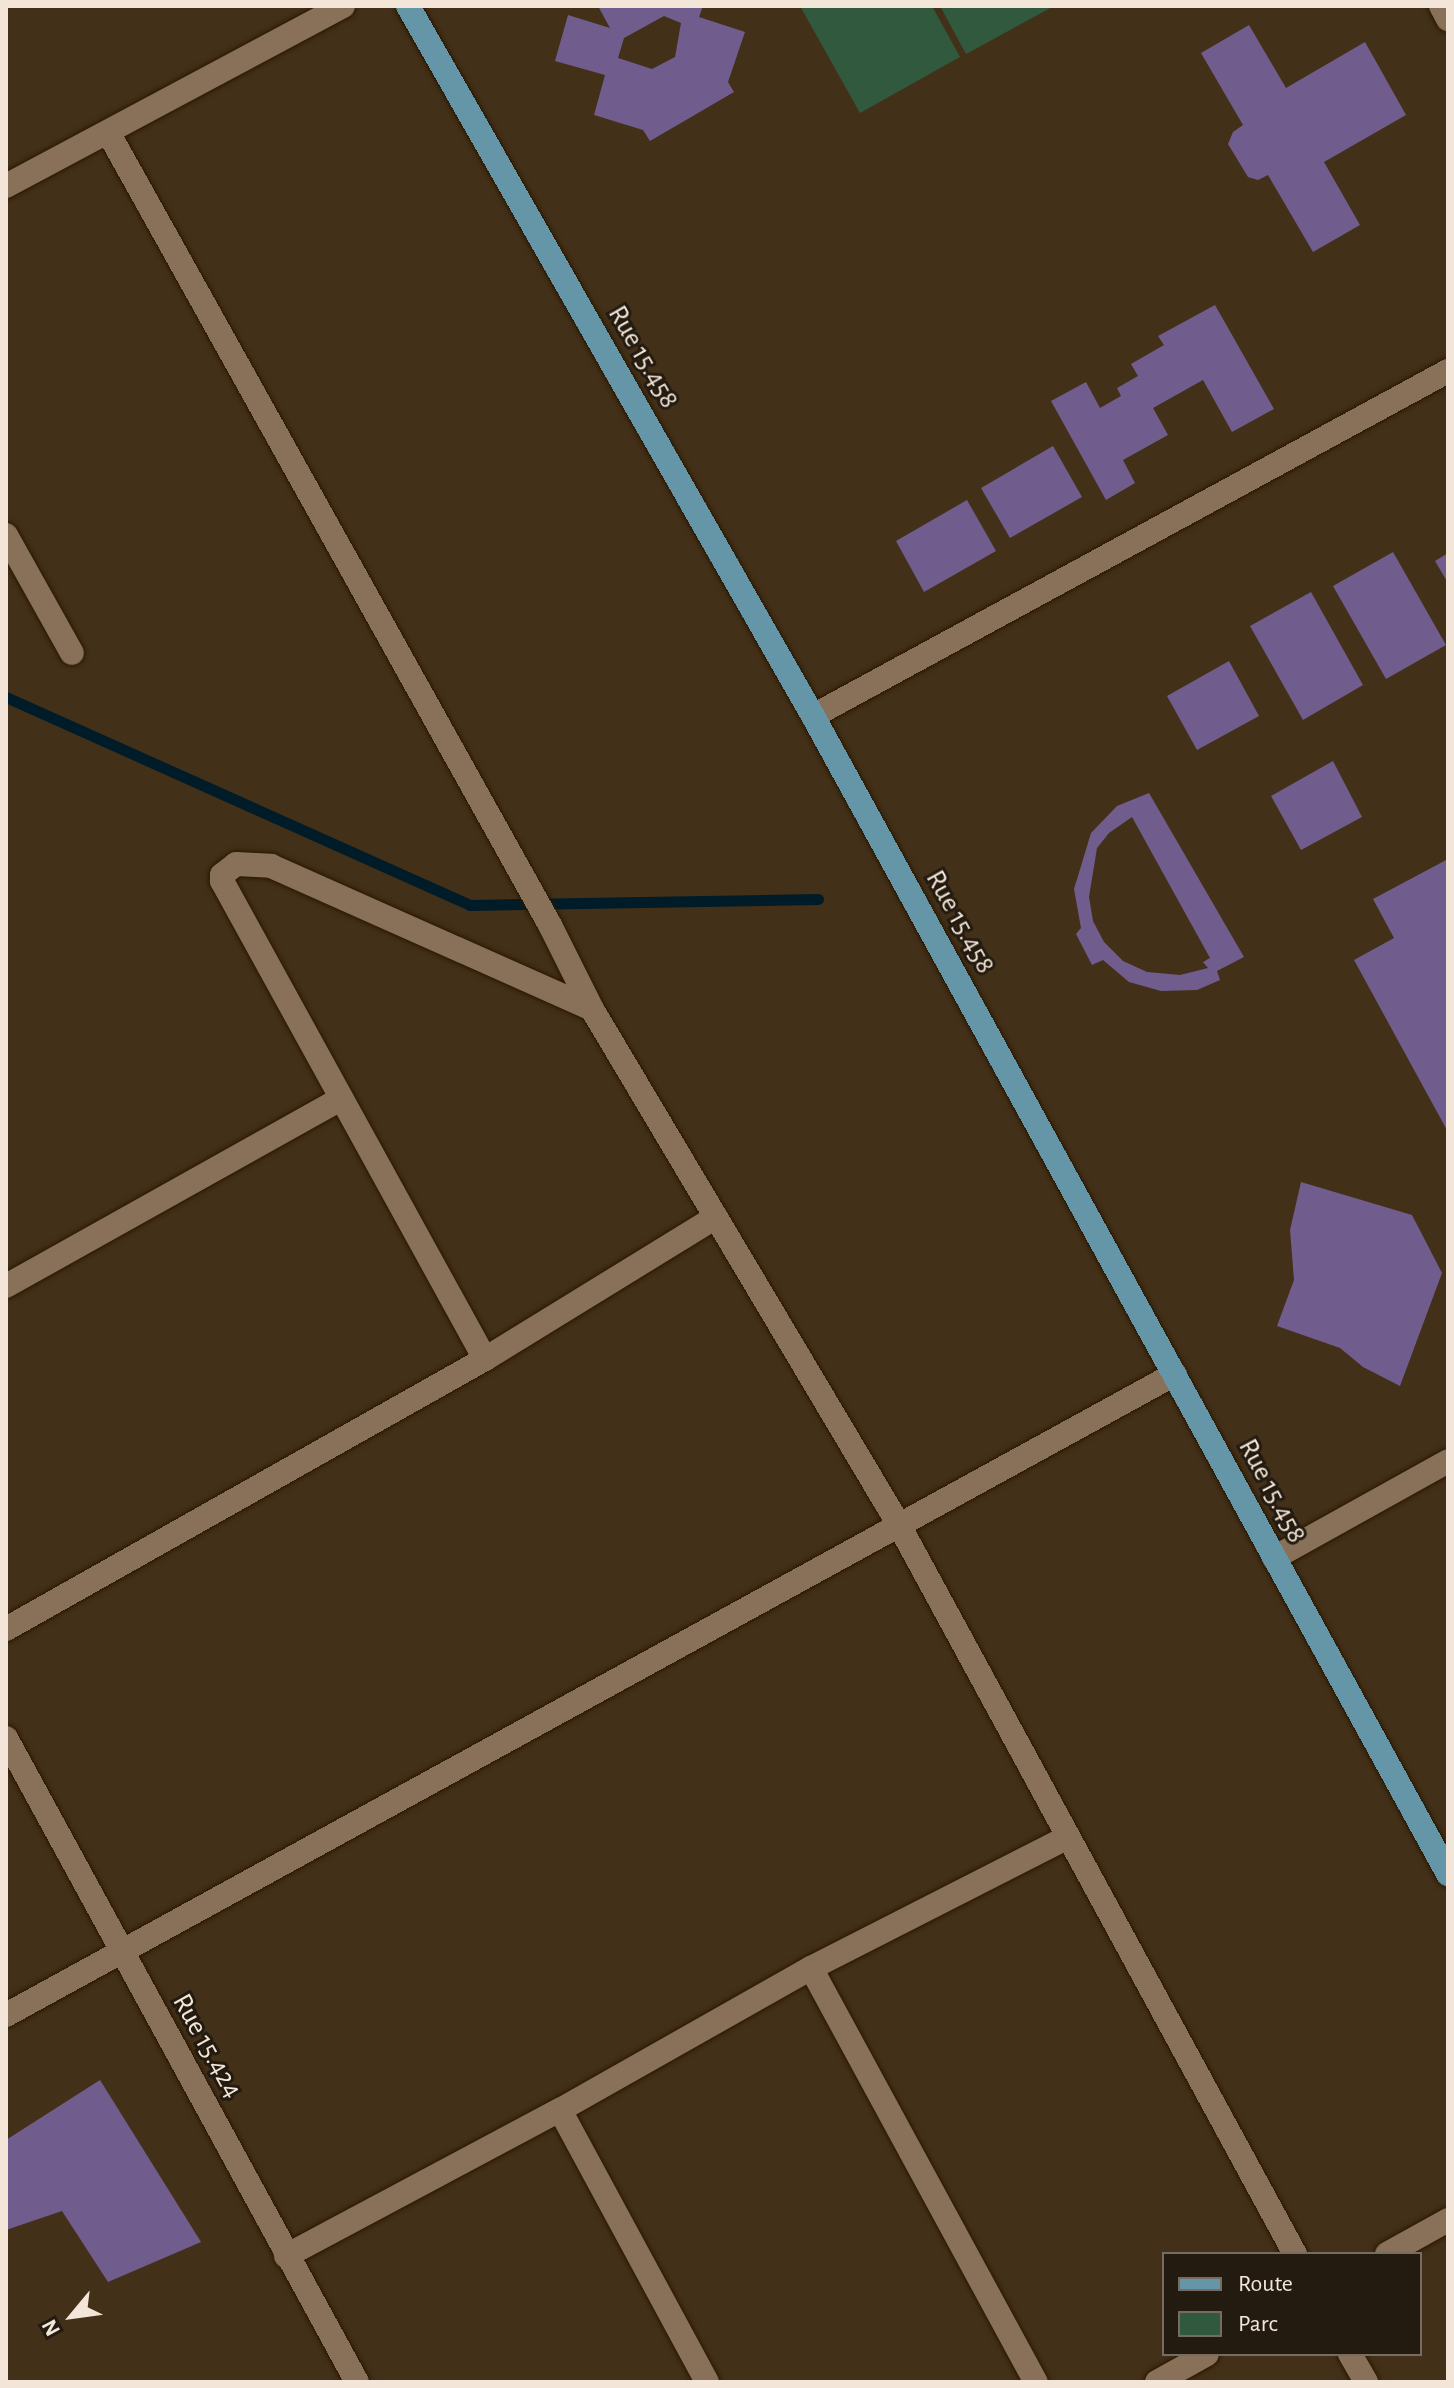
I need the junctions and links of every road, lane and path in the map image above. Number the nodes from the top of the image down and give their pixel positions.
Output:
1 (343, 6) edge
2 (408, 6) edge
3 (1441, 6) edge
4 (1448, 19) edge
5 (108, 132) junction
6 (6, 186) edge
7 (1448, 371) edge
8 (6, 535) edge
9 (72, 653) dead end
10 (813, 716) junction
11 (592, 1009) junction
12 (341, 1099) junction
13 (716, 1217) junction
14 (6, 1286) edge
15 (485, 1359) junction
16 (1175, 1374) junction
17 (1448, 1461) edge
18 (899, 1525) junction
19 (1274, 1558) junction
20 (6, 1629) edge
21 (6, 1738) edge
22 (1068, 1837) junction
23 (1448, 1874) edge
24 (120, 1950) junction
25 (811, 1968) junction
26 (6, 2015) edge
27 (560, 2110) junction
28 (1448, 2220) edge
29 (1294, 2252) edge
30 (1391, 2252) edge
31 (286, 2256) junction
32 (1203, 2356) edge
33 (1351, 2356) edge
34 (357, 2382) edge
35 (707, 2382) edge
36 (1036, 2382) edge
37 (1157, 2382) edge
38 (1366, 2382) edge

1 - 5 street
2 - 10 main road, Rue 15.458
3 - 4 street
5 - 6 street
5 - 11 street
7 - 10 street
8 - 9 street
10 - 16 main road, Rue 15.458
11 - 12 street
11 - 13 street
12 - 14 street
12 - 15 street
13 - 15 street
13 - 18 street
15 - 20 street
16 - 18 street
16 - 19 main road, Rue 15.458
17 - 19 street
18 - 22 street
18 - 24 street
19 - 23 main road, Rue 15.458
21 - 24 street, Rue 15.424
22 - 25 street
22 - 29 street
24 - 26 street
24 - 31 street, Rue 15.424
25 - 27 street
25 - 36 street
27 - 31 street
27 - 35 street
28 - 30 street
31 - 34 street, Rue 15.424
32 - 37 street
33 - 38 street

